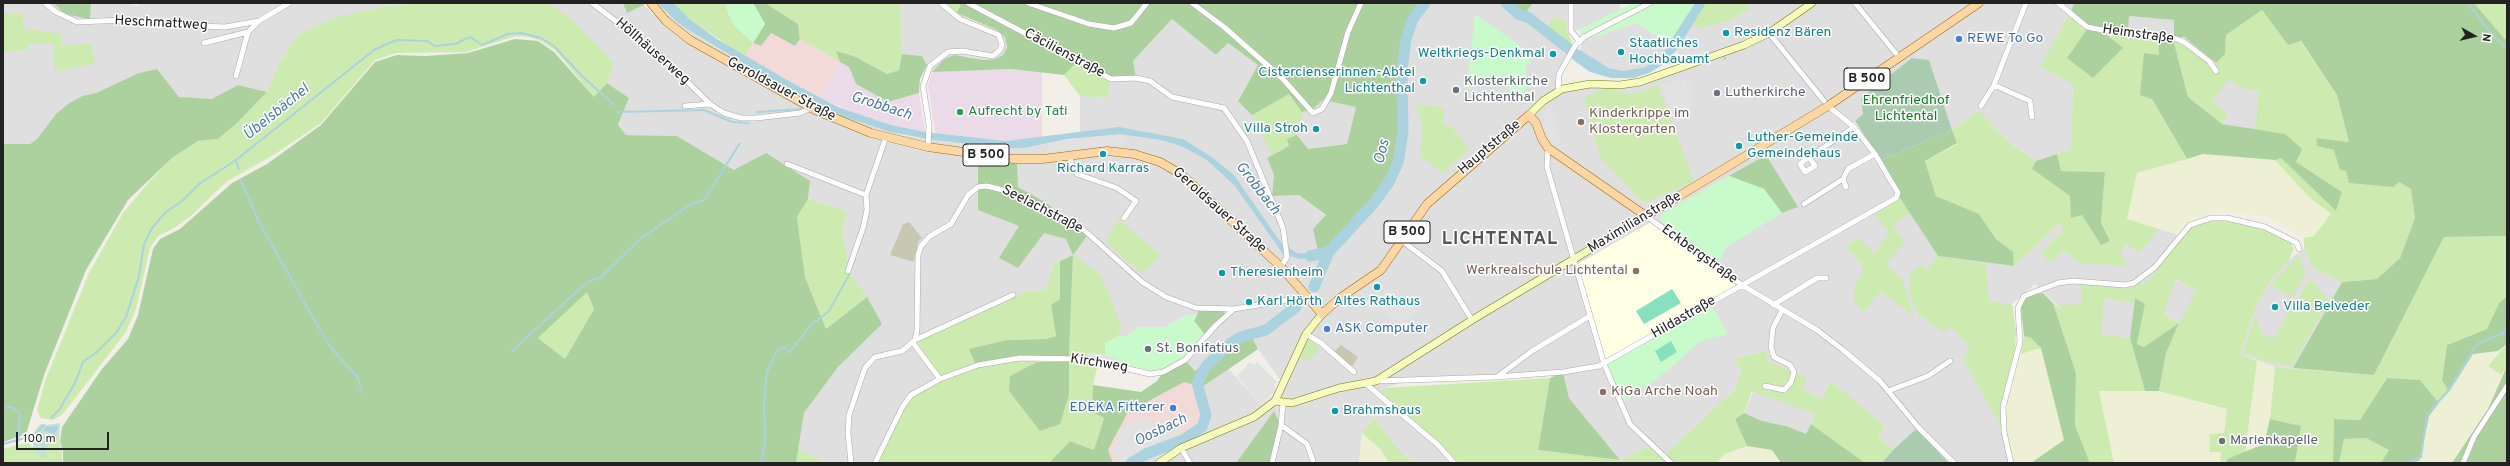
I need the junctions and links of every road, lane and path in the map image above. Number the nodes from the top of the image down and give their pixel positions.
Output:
1 (44, 3) edge
2 (290, 3) edge
3 (592, 3) edge
4 (651, 3) edge
5 (941, 3) edge
6 (968, 3) edge
7 (1028, 3) edge
8 (1147, 3) edge
9 (1192, 3) edge
10 (1361, 3) edge
11 (1571, 3) edge
12 (1650, 3) edge
13 (1812, 3) edge
14 (1855, 3) edge
15 (1979, 3) edge
16 (2026, 3) edge
17 (2058, 3) edge
18 (259, 21) junction
19 (248, 32) junction
20 (1769, 32) junction
21 (1580, 42) junction
22 (204, 43) dead end
23 (1898, 56) junction
24 (2216, 71) dead end
25 (236, 76) dead end
26 (1994, 85) junction
27 (1558, 91) junction
28 (710, 104) junction
29 (1826, 104) junction
30 (685, 106) dead end
31 (1981, 106) dead end
32 (811, 108) junction
33 (1530, 115) junction
34 (2032, 117) dead end
35 (1854, 127) junction
36 (886, 137) junction
37 (928, 144) junction
38 (1548, 148) junction
39 (1875, 154) junction
40 (1070, 155) junction
41 (1809, 157) dead end
42 (787, 164) dead end
43 (1843, 179) junction
44 (1846, 187) dead end
45 (866, 195) junction
46 (1804, 204) dead end
47 (1646, 216) junction
48 (1124, 218) dead end
49 (1402, 240) junction
50 (2300, 249) dead end
51 (1574, 260) junction
52 (1281, 267) junction
53 (848, 271) dead end
54 (1826, 278) dead end
55 (1742, 285) junction
56 (1013, 295) dead end
57 (1307, 297) junction
58 (1773, 305) junction
59 (1234, 309) junction
60 (1782, 310) junction
61 (1322, 314) junction
62 (1590, 316) junction
63 (1472, 320) junction
64 (1306, 334) junction
65 (914, 341) junction
66 (1950, 361) dead end
67 (1604, 364) junction
68 (1354, 372) dead end
69 (1496, 377) junction
70 (940, 379) junction
71 (1376, 381) junction
72 (1365, 383) junction
73 (1765, 386) dead end
74 (2507, 386) edge
75 (1888, 391) junction
76 (1275, 401) junction
77 (1282, 404) junction
78 (1281, 425) junction
79 (1181, 448) junction
80 (1313, 460) dead end
81 (851, 463) edge
82 (875, 463) edge
83 (1159, 463) edge
84 (1190, 463) edge
85 (1272, 463) edge
86 (1454, 463) edge
87 (1671, 463) edge
88 (1954, 463) edge
89 (2012, 463) edge
90 (2463, 463) edge

1 - 18 street, Heschmattweg
2 - 18 street
3 - 28 street, Höllhäuserweg
4 - 32 main road, Geroldsauer Straße / B 500
5 - 37 street
6 - 52 street, Cäcilienstraße
7 - 8 street
9 - 10 street
11 - 21 street
12 - 21 street
13 - 20 main road, Hauptstraße
14 - 23 street
15 - 23 main road, Maximilianstraße / B 500
16 - 26 street
17 - 24 street, Heimstraße
18 - 19 street
19 - 22 street
19 - 25 street
20 - 27 main road, Hauptstraße
20 - 29 street
21 - 27 street
23 - 29 main road, Maximilianstraße / B 500
26 - 31 street
26 - 34 street
27 - 33 main road, Hauptstraße
28 - 30 street, Höllhäuserweg
28 - 32 street, Höllhäuserweg
29 - 35 street
29 - 47 main road, Maximilianstraße / B 500
32 - 36 main road, Geroldsauer Straße / B 500
33 - 38 main road
33 - 49 main road, Hauptstraße / B 500
35 - 39 street
35 - 41 street
36 - 37 main road, Geroldsauer Straße / B 500
36 - 45 street
37 - 40 main road, Geroldsauer Straße / B 500
38 - 47 main road, Eckbergstraße
38 - 51 street
39 - 43 street
39 - 55 street, Hildastraße
40 - 48 street
40 - 52 main road, Geroldsauer Straße / B 500
42 - 45 street
43 - 44 street
43 - 46 street
45 - 53 street
47 - 51 main road, Maximilianstraße
47 - 55 street, Eckbergstraße
49 - 61 main road, Hauptstraße / B 500
49 - 63 street
50 - 89 street
51 - 62 street
51 - 63 main road, Maximilianstraße
52 - 57 main road, Geroldsauer Straße / B 500
54 - 58 street
55 - 58 street, Eckbergstraße
55 - 67 street, Hildastraße
56 - 65 street
57 - 59 street, Seelachstraße
57 - 61 main road, Geroldsauer Straße / B 500
58 - 60 street, Eckbergstraße
59 - 65 street, Seelachstraße
59 - 70 street, Kirchweg
60 - 73 street
60 - 75 street, Eckbergstraße
61 - 64 main road, Hauptstraße
62 - 67 street
62 - 69 street
63 - 71 main road, Maximilianstraße
64 - 68 street
64 - 76 main road, Hauptstraße
65 - 70 street
65 - 81 street
66 - 75 street
67 - 69 street, Hildastraße
67 - 87 street
69 - 71 street, Hildastraße
70 - 82 street, Kirchweg
71 - 72 main road, Maximilianstraße
72 - 77 main road, Maximilianstraße
72 - 86 street
74 - 90 street
75 - 88 street, Eckbergstraße
76 - 77 main road
76 - 79 main road
77 - 78 street
78 - 80 street
78 - 85 street
79 - 83 main road
79 - 84 street

